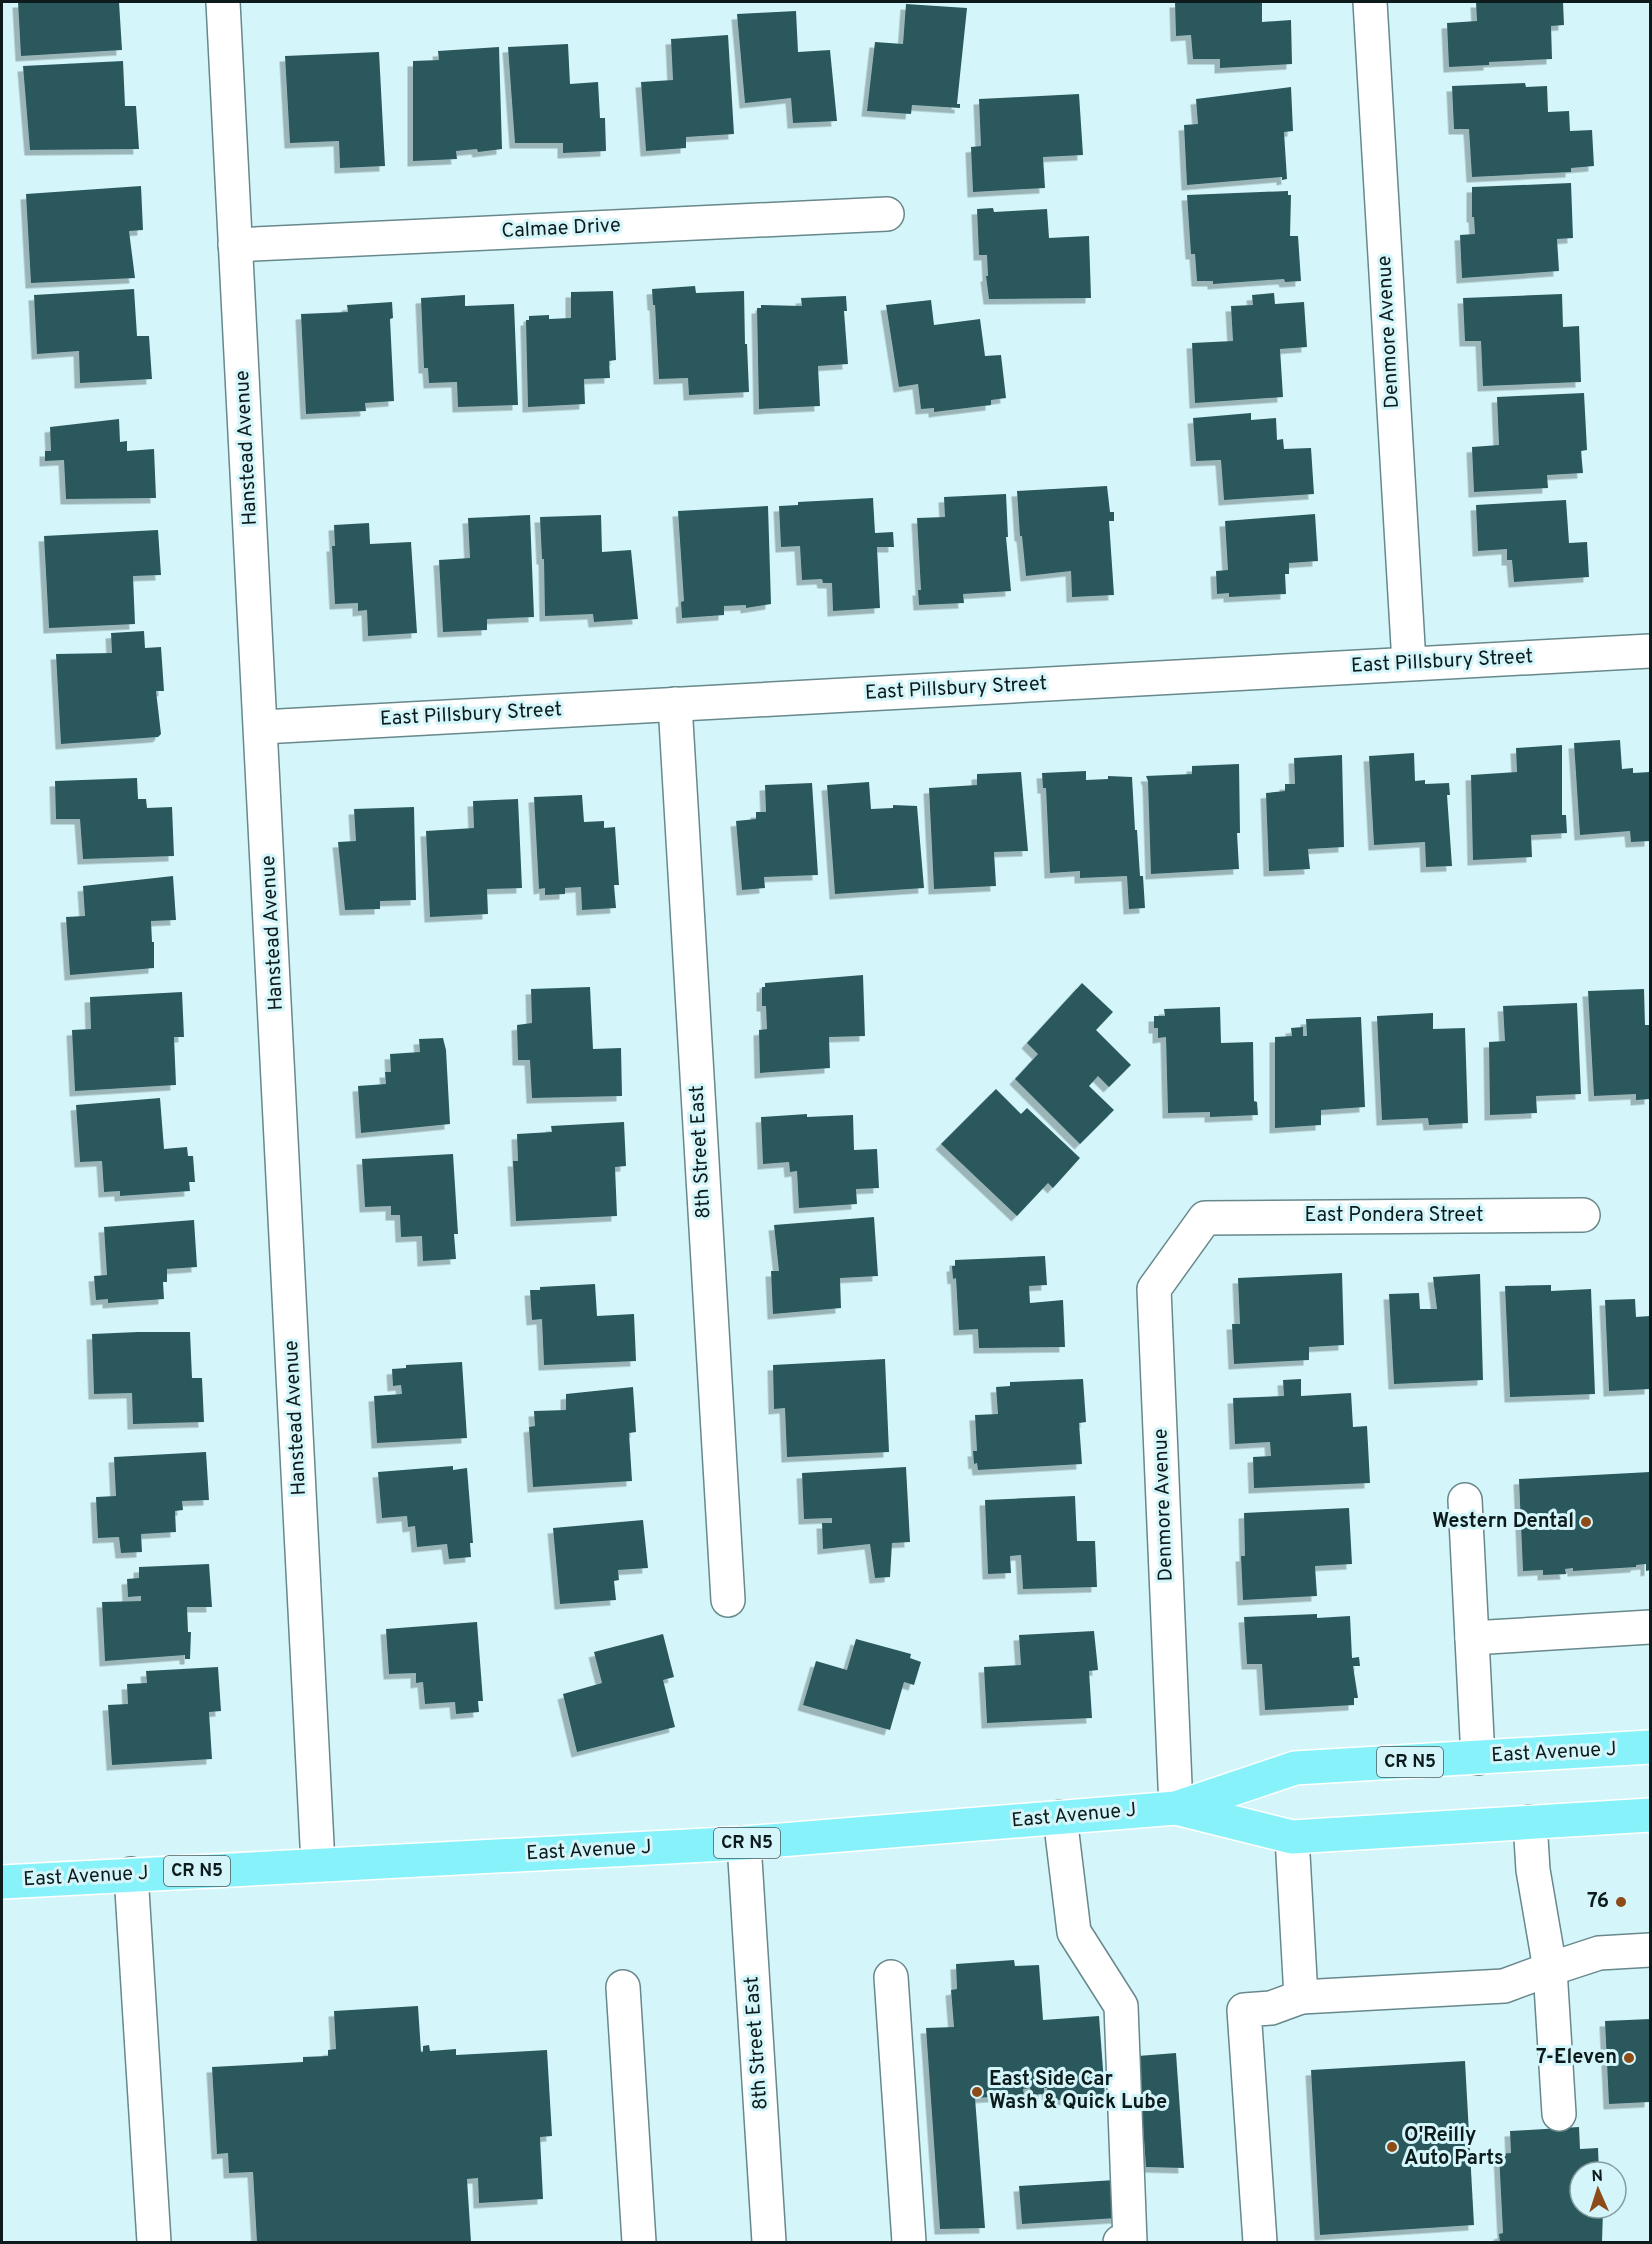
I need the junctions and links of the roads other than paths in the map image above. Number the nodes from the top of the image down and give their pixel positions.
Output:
1 (223, 2) edge
2 (1370, 2) edge
3 (887, 214) dead end
4 (235, 245) junction
5 (1650, 651) edge
6 (1409, 663) junction
7 (675, 704) junction
8 (262, 727) junction
9 (1583, 1215) dead end
10 (1205, 1218) joint
11 (1465, 1500) dead end
12 (728, 1600) dead end
13 (1650, 1627) edge
14 (1472, 1638) junction
15 (1650, 1747) edge
16 (1478, 1758) junction
17 (1176, 1808) junction
18 (1650, 1815) edge
19 (1060, 1817) junction
20 (1530, 1822) junction
21 (1292, 1837) junction
22 (744, 1843) junction
23 (318, 1864) junction
24 (132, 1874) junction
25 (2, 1882) edge
26 (1650, 1950) edge
27 (1550, 1969) junction
28 (891, 1977) dead end
29 (623, 1987) dead end
30 (1300, 1997) junction
31 (1559, 2115) dead end
32 (154, 2242) edge
33 (639, 2242) edge
34 (769, 2242) edge
35 (909, 2242) edge
36 (1120, 2242) edge
37 (1260, 2242) edge

1 - 4 street, Hanstead Avenue
2 - 6 street, Denmore Avenue
3 - 4 street, Calmae Drive
4 - 8 street, Hanstead Avenue
5 - 6 street, East Pillsbury Street
6 - 7 street, East Pillsbury Street
7 - 8 street, East Pillsbury Street
7 - 12 street, 8th Street East
8 - 23 street, Hanstead Avenue
9 - 10 street, East Pondera Street
10 - 17 street, Denmore Avenue
11 - 14 street
13 - 14 street
14 - 16 street
15 - 16 main road, East Avenue J / CR N5
16 - 17 main road, East Avenue J / CR N5
17 - 19 main road, East Avenue J / CR N5
17 - 21 main road, East Avenue J / CR N5
18 - 20 main road, East Avenue J / CR N5
19 - 22 main road, East Avenue J / CR N5
19 - 36 street
20 - 21 main road, East Avenue J / CR N5
20 - 27 street
21 - 30 street
22 - 23 main road, East Avenue J / CR N5
22 - 34 street, 8th Street East
23 - 24 main road, East Avenue J / CR N5
24 - 25 main road, East Avenue J / CR N5
24 - 32 street
26 - 27 street
27 - 30 street
27 - 31 street
28 - 35 street
29 - 33 street
30 - 37 street

